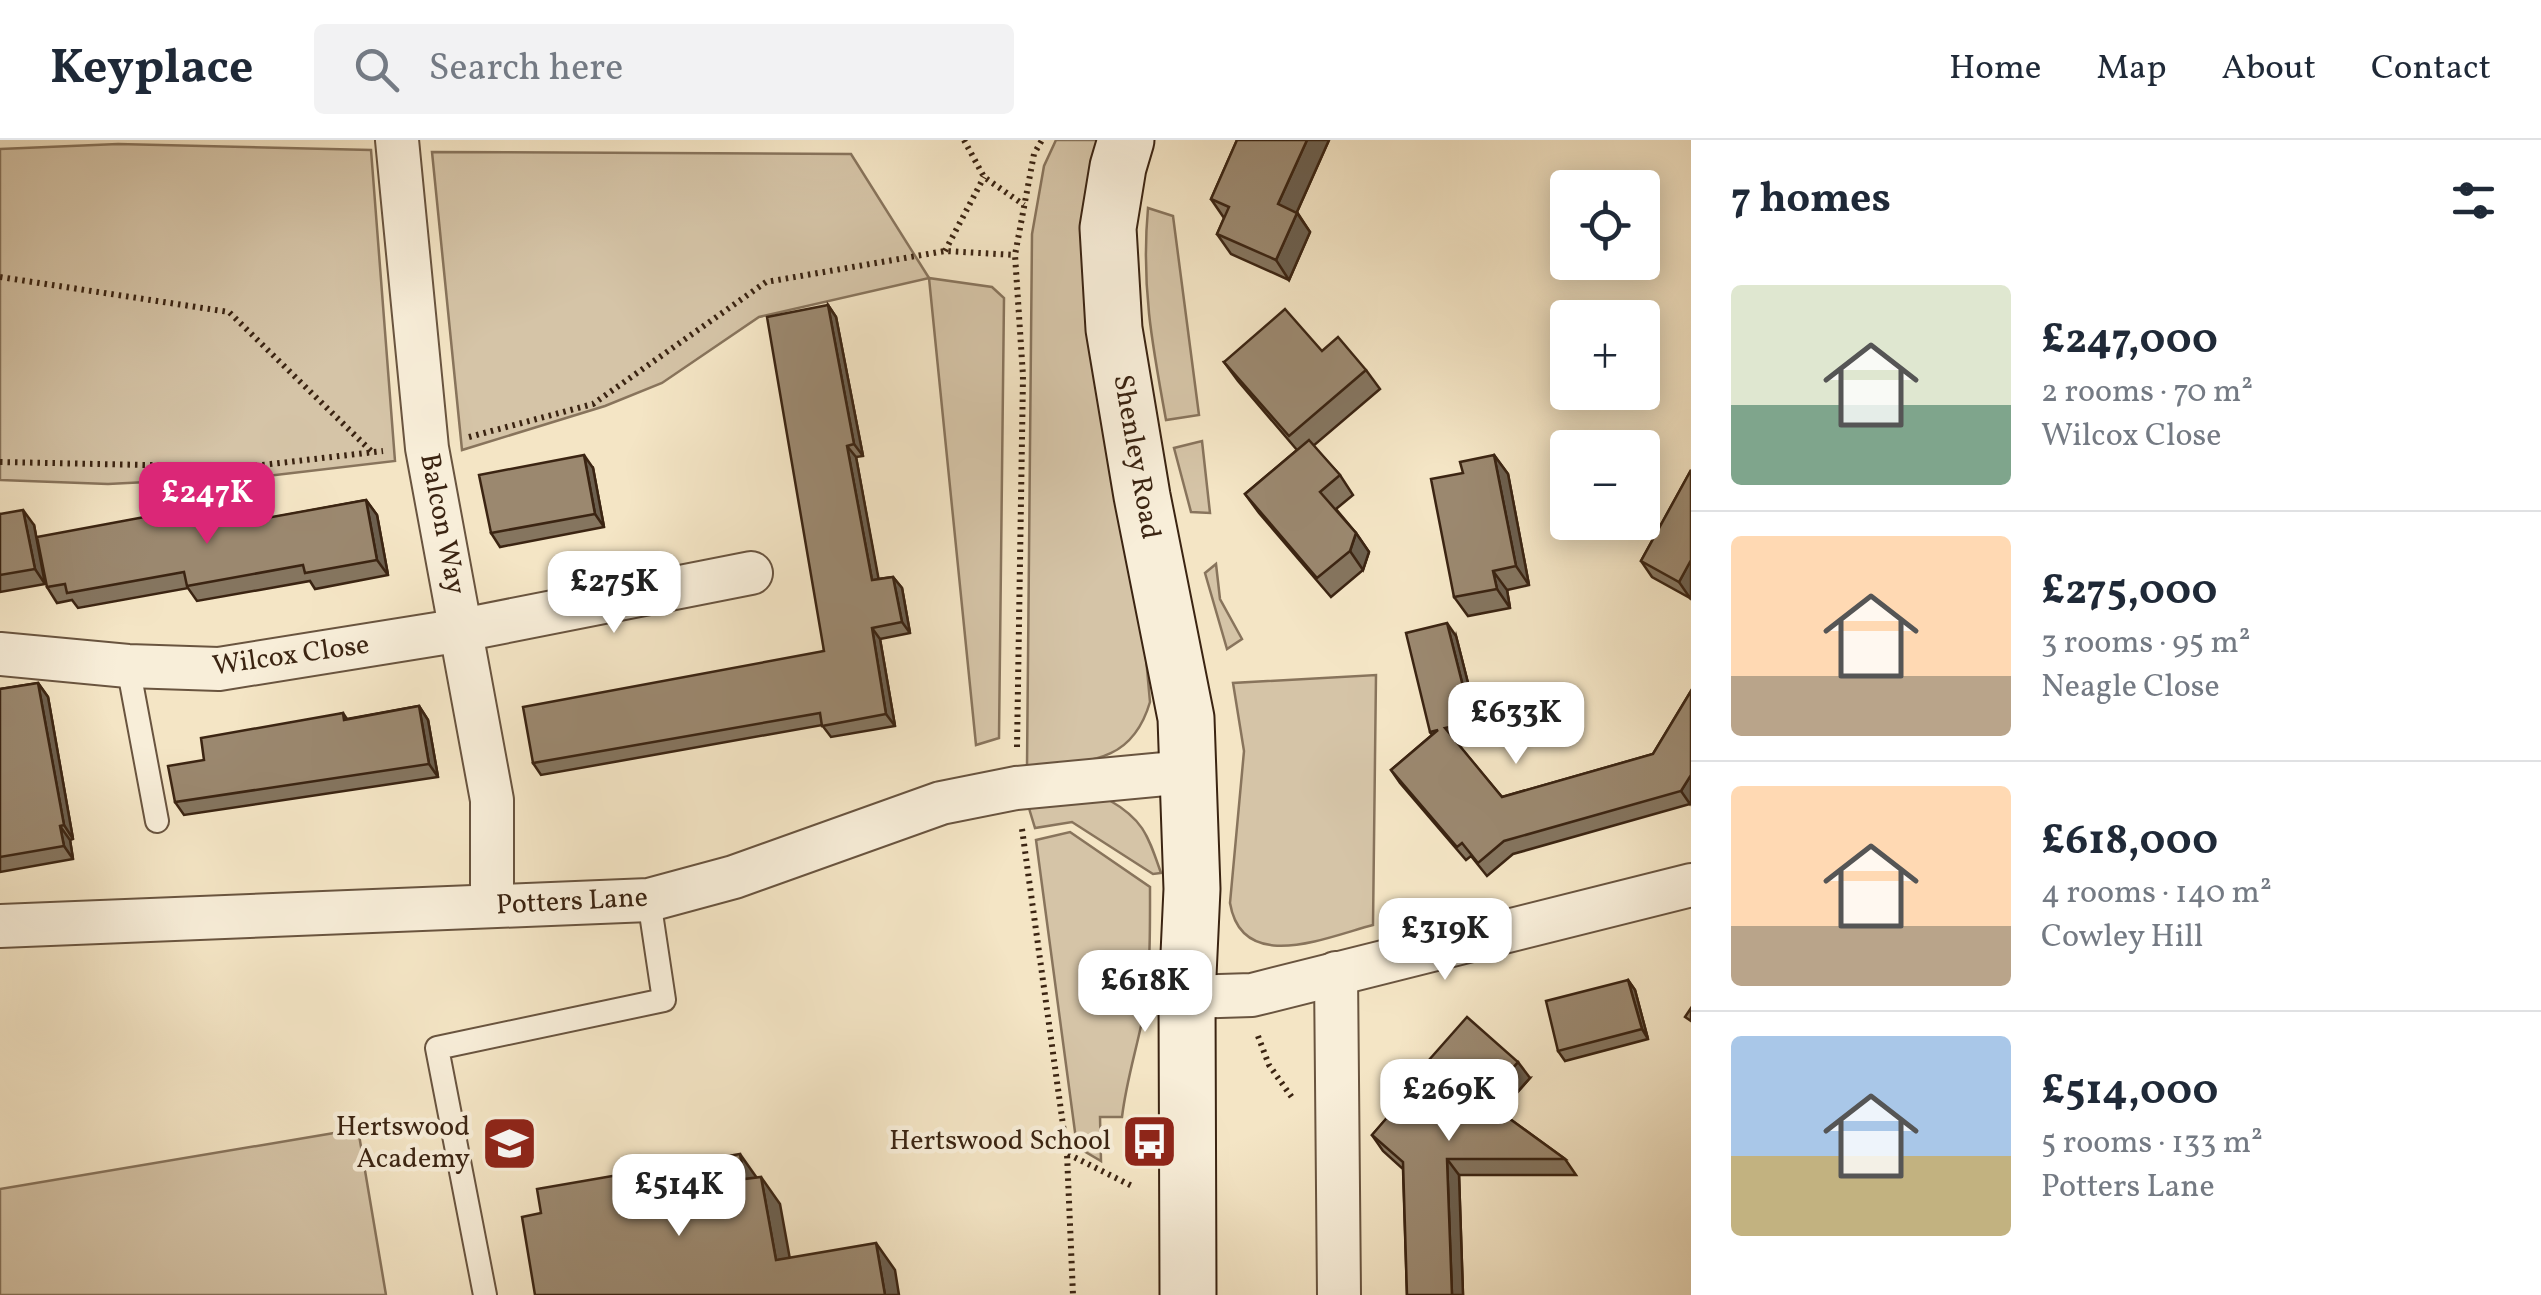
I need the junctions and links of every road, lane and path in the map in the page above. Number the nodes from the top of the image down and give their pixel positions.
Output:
1 (397, 140) edge
2 (964, 140) edge
3 (1042, 140) edge
4 (1126, 140) edge
5 (984, 177) junction
6 (1024, 205) junction
7 (945, 252) junction
8 (1015, 255) junction
9 (0, 277) edge
10 (427, 448) junction
11 (372, 452) junction
12 (0, 462) edge
13 (752, 573) dead end
14 (462, 630) junction
15 (0, 654) edge
16 (128, 666) junction
17 (1186, 772) junction
18 (1016, 788) junction
19 (157, 821) dead end
20 (1691, 885) edge
21 (649, 900) junction
22 (492, 906) junction
23 (0, 926) edge
24 (1336, 973) junction
25 (1187, 998) junction
26 (1067, 1154) junction
27 (1134, 1187) dead end
28 (484, 1295) edge
29 (1073, 1295) edge
30 (1188, 1295) edge
31 (1339, 1295) edge

1 - 10 street, Balcon Way
2 - 5 path
3 - 6 path
4 - 17 main road, Shenley Road
5 - 6 path
5 - 7 path
6 - 8 path
7 - 8 path
7 - 10 path
8 - 18 path
9 - 11 path
10 - 11 path
10 - 14 street, Balcon Way
11 - 12 path
13 - 14 street, Wilcox Close
14 - 16 street, Wilcox Close
14 - 22 street, Balcon Way
15 - 16 street, Wilcox Close
16 - 19 lane
17 - 18 street, Potters Lane
17 - 25 main road, Shenley Road
18 - 21 street, Potters Lane
18 - 26 path
20 - 24 street
21 - 22 street, Potters Lane
21 - 28 lane
22 - 23 street, Potters Lane
24 - 25 street
24 - 31 street
25 - 30 main road, Shenley Road
26 - 27 path
26 - 29 path

